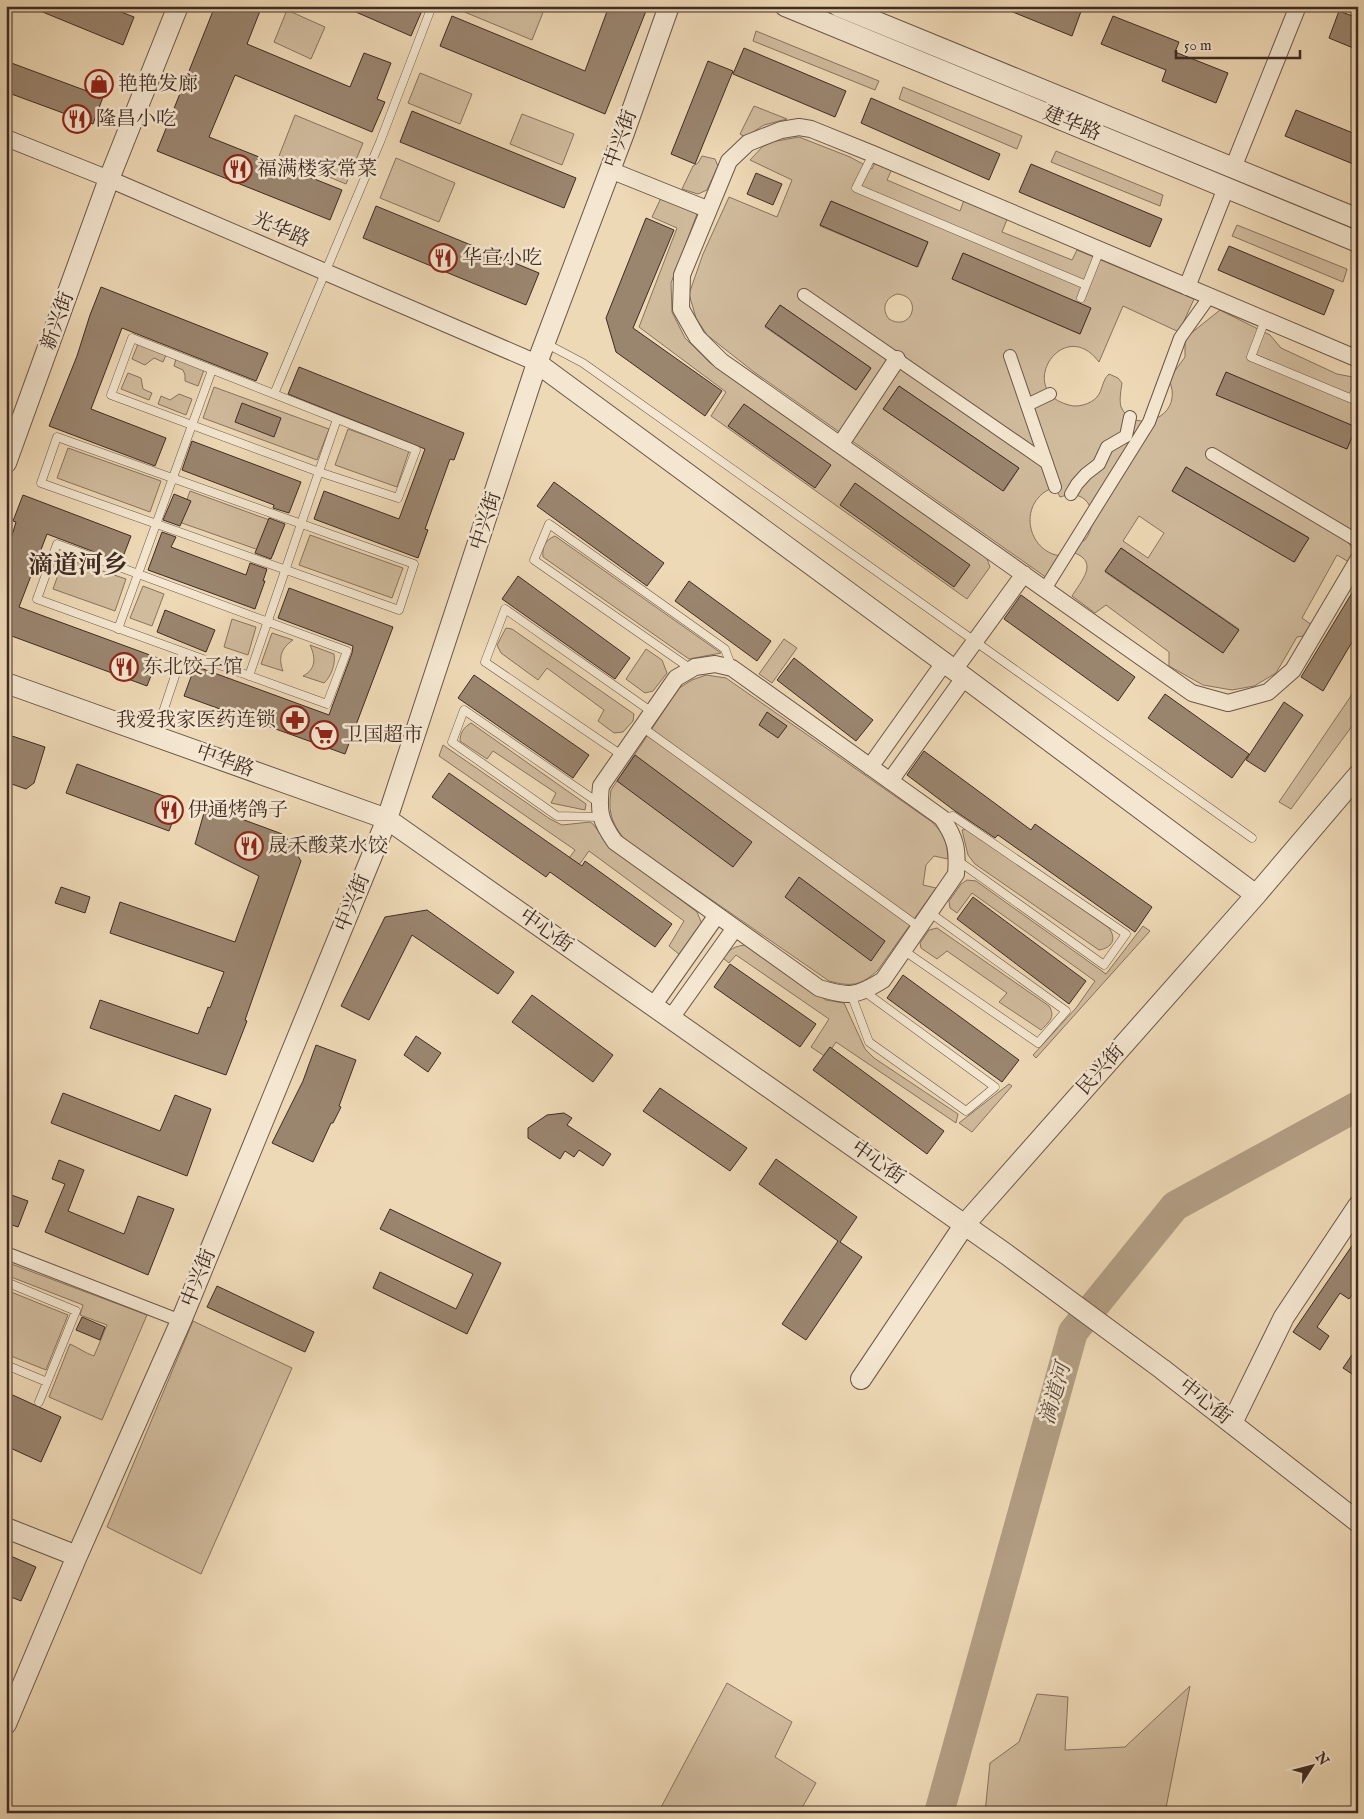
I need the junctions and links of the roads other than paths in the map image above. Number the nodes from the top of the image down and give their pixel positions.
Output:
1 (178, 6) edge
2 (432, 6) edge
3 (669, 6) edge
4 (785, 6) edge
5 (838, 6) edge
6 (1298, 6) edge
7 (868, 12) edge
8 (6, 138) edge
9 (873, 154) junction
10 (1233, 168) junction
11 (610, 170) junction
12 (109, 179) junction
13 (1226, 188) junction
14 (707, 209) junction
15 (1358, 219) edge
16 (1358, 242) edge
17 (1100, 250) junction
18 (325, 272) junction
19 (1086, 285) junction
20 (1187, 287) junction
21 (804, 295) dead end
22 (1210, 296) junction
23 (1081, 298) dead end
24 (1265, 320) junction
25 (545, 343) junction
26 (1010, 356) dead end
27 (897, 359) junction
28 (1358, 359) edge
29 (538, 363) junction
30 (212, 370) junction
31 (1358, 383) edge
32 (274, 394) junction
33 (1050, 394) dead end
34 (1027, 405) junction
35 (1130, 417) dead end
36 (337, 419) junction
37 (192, 425) junction
38 (840, 444) junction
39 (1212, 454) dead end
40 (6, 462) edge
41 (1047, 463) junction
42 (319, 472) junction
43 (173, 478) junction
44 (1056, 487) dead end
45 (1071, 494) dead end
46 (156, 524) junction
47 (301, 524) junction
48 (1358, 541) edge
49 (1358, 560) edge
50 (286, 570) junction
51 (138, 574) junction
52 (1024, 574) junction
53 (1045, 589) junction
54 (268, 622) junction
55 (118, 629) junction
56 (975, 640) junction
57 (183, 652) junction
58 (732, 668) junction
59 (690, 669) junction
60 (954, 670) junction
61 (249, 676) junction
62 (6, 683) edge
63 (652, 712) junction
64 (642, 728) junction
65 (155, 736) junction
66 (623, 756) junction
67 (870, 767) junction
68 (1358, 775) edge
69 (890, 781) junction
70 (600, 810) junction
71 (942, 818) junction
72 (387, 819) junction
73 (1252, 838) dead end
74 (957, 860) junction
75 (1256, 895) junction
76 (929, 912) junction
77 (717, 915) junction
78 (919, 927) junction
79 (735, 928) junction
80 (903, 950) junction
81 (858, 993) junction
82 (653, 1006) junction
83 (671, 1018) junction
84 (1358, 1206) edge
85 (964, 1224) junction
86 (6, 1253) edge
87 (6, 1282) edge
88 (181, 1320) junction
89 (6, 1364) edge
90 (861, 1379) dead end
91 (47, 1382) junction
92 (39, 1402) dead end
93 (1232, 1423) junction
94 (1358, 1522) edge
95 (6, 1528) edge
96 (77, 1556) junction
97 (6, 1724) edge

1 - 12 street, 新兴街
2 - 18 lane
3 - 11 street, 中兴街
4 - 13 street, 建华路
5 - 7 street
6 - 10 street
7 - 10 street
8 - 12 street, 光华路
9 - 14 street
9 - 17 street
9 - 19 lane
10 - 15 street
11 - 14 street
11 - 25 street, 中兴街
12 - 18 street, 光华路
12 - 40 street, 新兴街
13 - 16 street, 建华路
13 - 20 street
14 - 38 street
17 - 19 lane
17 - 20 street
18 - 29 street, 光华路
18 - 32 lane
19 - 23 lane
20 - 22 street
21 - 27 street
22 - 24 street
22 - 53 street
24 - 28 street
24 - 31 lane
25 - 29 street, 中兴街
25 - 56 lane
26 - 34 street
27 - 38 street
27 - 41 street
29 - 60 street
29 - 72 street, 中兴街
30 - 32 lane
30 - 37 lane
30 - 37 lane
32 - 36 lane
33 - 34 street
34 - 41 street
35 - 45 street
36 - 42 lane
36 - 42 lane
37 - 42 lane
37 - 43 lane
38 - 52 street
39 - 48 street
41 - 44 street
42 - 47 lane
43 - 46 lane
43 - 46 lane
43 - 47 lane
46 - 50 lane
46 - 51 lane
47 - 50 lane
47 - 50 lane
49 - 53 street
50 - 54 lane
51 - 54 lane
51 - 55 lane
51 - 55 lane
52 - 53 street
52 - 56 street
54 - 61 lane
54 - 61 lane
55 - 57 lane
56 - 60 street
56 - 73 lane
57 - 61 lane
57 - 65 lane
58 - 59 street
58 - 59 lane
58 - 67 street
59 - 63 street
60 - 67 street
60 - 69 street
60 - 75 street
62 - 65 street, 中华路
63 - 64 street
63 - 66 lane
64 - 66 street
64 - 78 lane
65 - 72 street, 中华路
66 - 70 street
67 - 69 street
68 - 75 street, 民兴街
69 - 71 street
70 - 70 lane
70 - 77 street
71 - 74 street
71 - 74 lane
72 - 82 street, 中心街
72 - 88 street, 中兴街
74 - 76 street
75 - 85 street, 民兴街
76 - 78 street
76 - 80 lane
77 - 79 street
77 - 82 street
78 - 80 street
79 - 81 street
79 - 83 street
80 - 81 street
81 - 81 lane
82 - 83 street, 中心街
83 - 85 street, 中心街
84 - 93 street
85 - 90 street, 民兴街
85 - 93 street, 中心街
86 - 88 street
87 - 91 lane
88 - 96 street, 中兴街
89 - 91 lane
91 - 92 lane
93 - 94 street, 中心街
95 - 96 street
96 - 97 street, 中兴街

